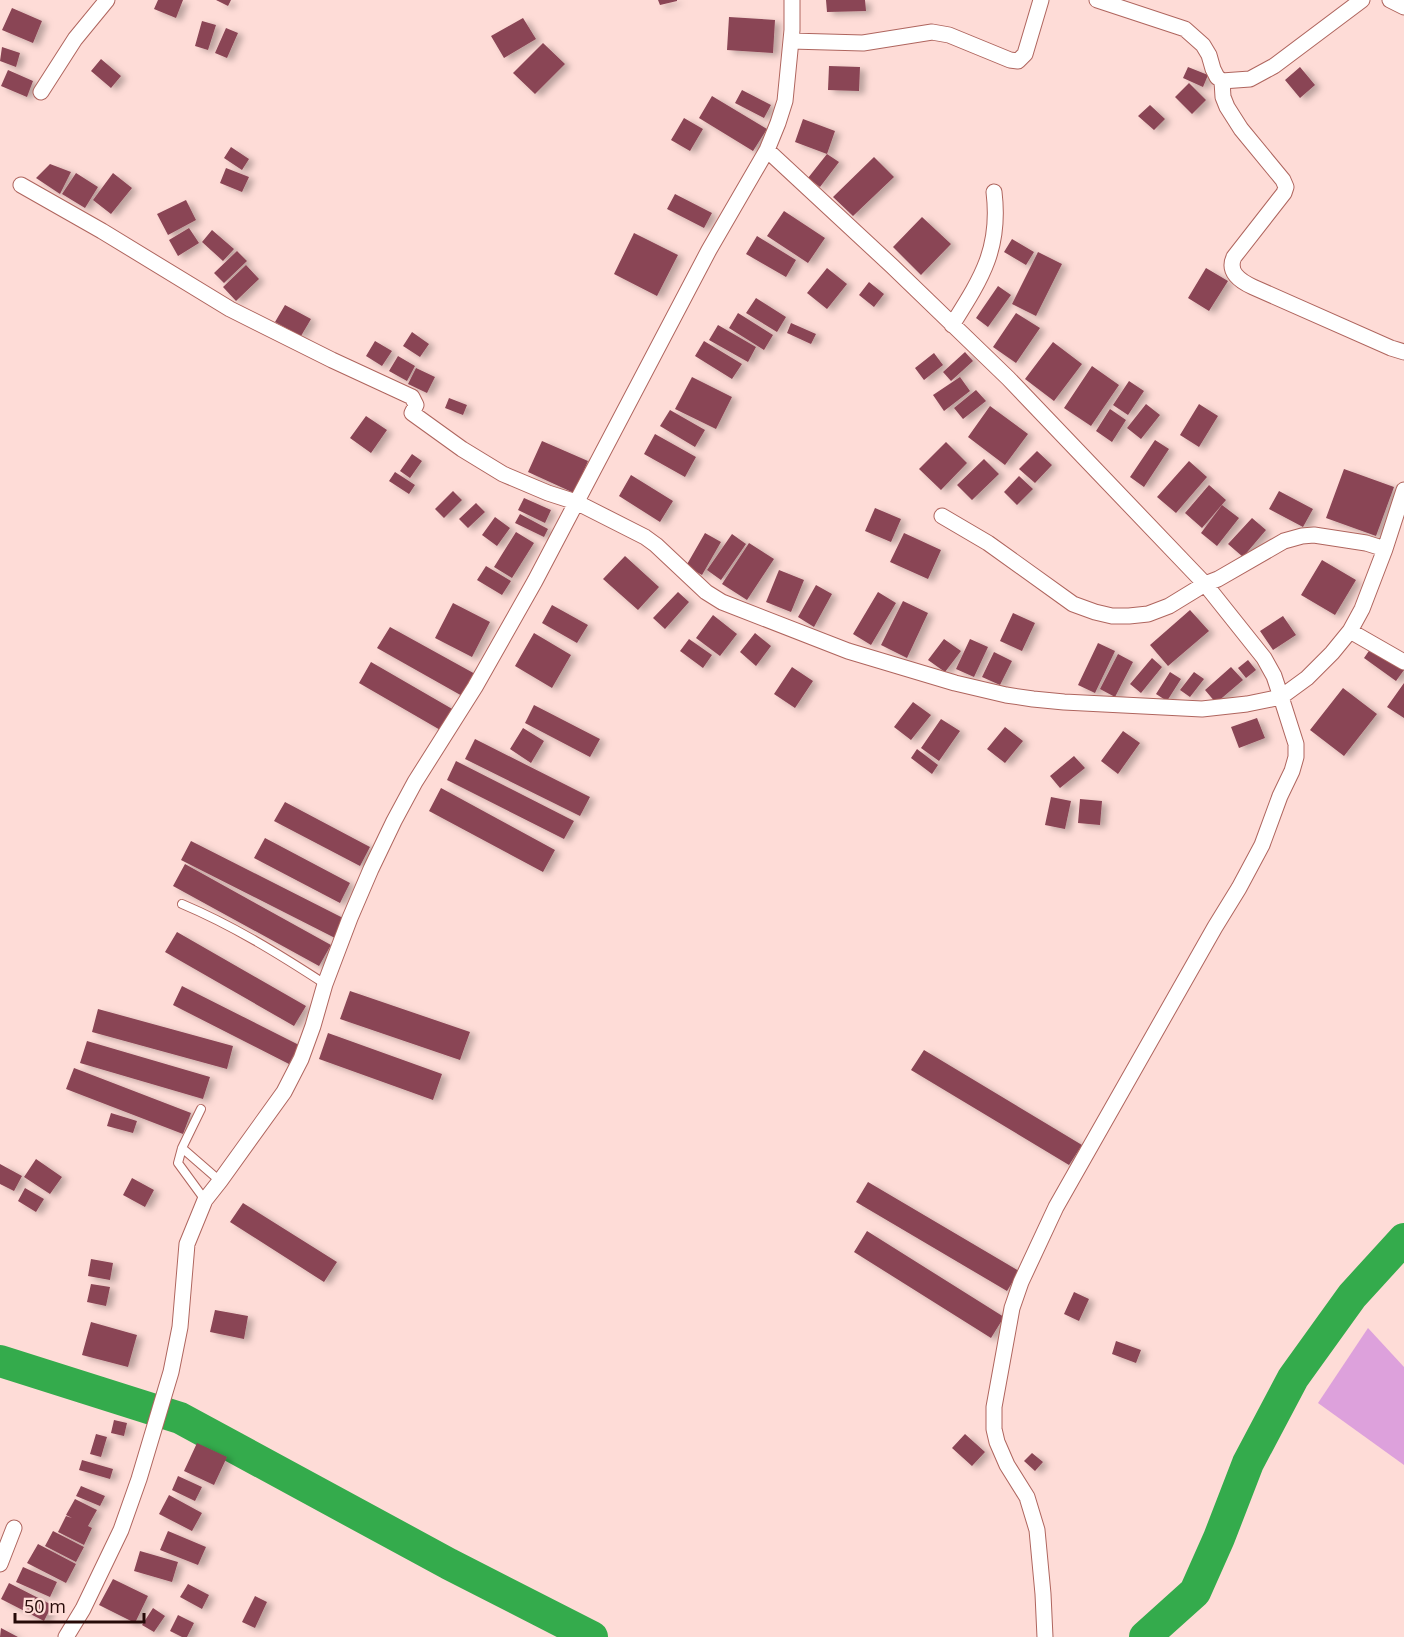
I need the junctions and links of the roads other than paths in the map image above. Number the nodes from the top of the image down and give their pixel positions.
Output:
1 (107, 0) edge
2 (792, 0) edge
3 (1041, 0) edge
4 (1097, 0) edge
5 (1362, 0) edge
6 (1390, 0) edge
7 (1404, 7) edge
8 (791, 41) junction
9 (1222, 81) junction
10 (41, 92) dead end
11 (767, 150) junction
12 (21, 185) dead end
13 (993, 192) dead end
14 (952, 325) junction
15 (1404, 352) edge
16 (1404, 490) edge
17 (576, 502) junction
18 (942, 516) dead end
19 (1385, 549) junction
20 (1205, 584) junction
21 (1350, 631) junction
22 (1404, 662) edge
23 (1281, 697) junction
24 (182, 904) dead end
25 (325, 984) junction
26 (201, 1109) dead end
27 (182, 1148) junction
28 (220, 1181) junction
29 (205, 1200) junction
30 (14, 1528) dead end
31 (0, 1564) edge
32 (66, 1637) edge
33 (1045, 1637) edge

1 - 10 street
2 - 8 street
3 - 8 street
4 - 9 street
5 - 9 street
6 - 7 street
8 - 11 street
9 - 15 street
11 - 14 street
11 - 17 street
12 - 17 street
13 - 14 street
14 - 20 street
16 - 19 street
17 - 23 street
17 - 25 street
18 - 20 street
19 - 20 street
19 - 21 street
20 - 23 street
21 - 22 street
21 - 23 street
23 - 33 street
24 - 25 lane
25 - 28 street
26 - 27 lane
27 - 28 lane
27 - 29 lane
28 - 29 street
29 - 32 street
30 - 31 street

